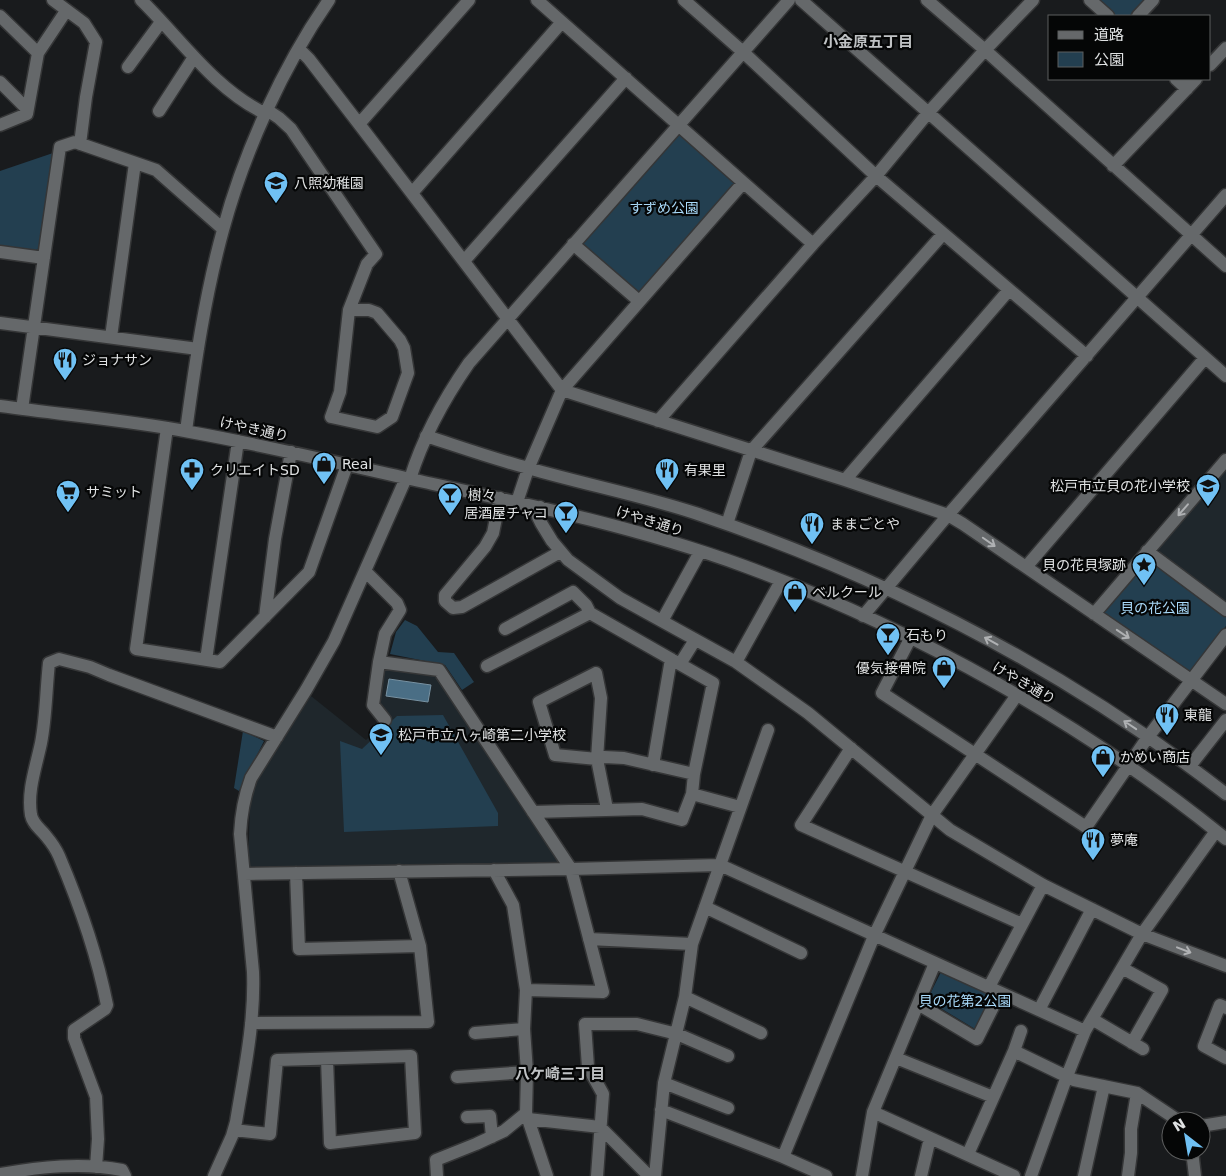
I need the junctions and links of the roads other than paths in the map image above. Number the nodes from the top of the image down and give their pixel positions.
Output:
1 (53, 0) edge
2 (142, 0) edge
3 (469, 0) edge
4 (537, 0) edge
5 (684, 0) edge
6 (789, 0) edge
7 (801, 0) edge
8 (927, 0) edge
9 (1033, 0) edge
10 (1090, 0) edge
11 (1153, 0) edge
12 (322, 2) edge
13 (66, 11) junction
14 (1107, 15) edge
15 (1139, 15) edge
16 (0, 16) edge
17 (161, 22) junction
18 (562, 22) junction
19 (1226, 48) edge
20 (299, 49) junction
21 (985, 50) junction
22 (743, 52) junction
23 (38, 53) junction
24 (194, 57) junction
25 (1211, 64) edge
26 (128, 67) dead end
27 (626, 78) junction
28 (1177, 80) edge
29 (1195, 80) edge
30 (0, 82) edge
31 (1187, 89) junction
32 (28, 109) junction
33 (159, 111) dead end
34 (266, 112) junction
35 (928, 114) junction
36 (0, 124) edge
37 (359, 124) junction
38 (678, 125) junction
39 (80, 144) junction
40 (134, 162) junction
41 (1113, 166) junction
42 (876, 176) junction
43 (743, 183) junction
44 (412, 193) junction
45 (1226, 195) edge
46 (223, 230) junction
47 (943, 234) junction
48 (1191, 235) junction
49 (573, 244) junction
50 (813, 244) junction
51 (0, 252) edge
52 (44, 258) junction
53 (464, 261) junction
54 (1226, 266) edge
55 (1009, 290) junction
56 (1137, 298) junction
57 (639, 301) junction
58 (349, 310) junction
59 (507, 318) junction
60 (0, 322) edge
61 (33, 327) junction
62 (111, 337) junction
63 (198, 349) junction
64 (1087, 356) junction
65 (1205, 358) junction
66 (1226, 376) edge
67 (562, 390) junction
68 (0, 406) edge
69 (22, 409) junction
70 (658, 421) junction
71 (167, 428) junction
72 (186, 431) junction
73 (426, 436) junction
74 (238, 441) junction
75 (751, 451) junction
76 (291, 452) junction
77 (1226, 460) edge
78 (347, 465) junction
79 (528, 468) junction
80 (408, 479) junction
81 (845, 480) junction
82 (500, 498) junction
83 (517, 502) junction
84 (540, 507) junction
85 (948, 515) junction
86 (727, 524) junction
87 (1147, 551) junction
88 (560, 552) junction
89 (700, 552) junction
90 (1026, 567) junction
91 (365, 571) junction
92 (781, 580) junction
93 (886, 588) junction
94 (1226, 610) edge
95 (590, 613) junction
96 (1094, 614) junction
97 (863, 616) junction
98 (265, 617) junction
99 (662, 621) junction
100 (505, 630) dead end
101 (1226, 635) edge
102 (910, 639) junction
103 (695, 640) junction
104 (206, 660) junction
105 (379, 662) junction
106 (675, 662) junction
107 (736, 662) junction
108 (487, 666) dead end
109 (1191, 680) junction
110 (1017, 695) junction
111 (1226, 704) edge
112 (385, 720) dead end
113 (1226, 720) edge
114 (768, 730) dead end
115 (277, 736) junction
116 (1148, 737) junction
117 (851, 748) junction
118 (974, 754) junction
119 (597, 759) junction
120 (653, 764) junction
121 (1128, 765) junction
122 (1190, 766) junction
123 (694, 774) junction
124 (692, 794) junction
125 (1226, 794) edge
126 (740, 807) junction
127 (607, 809) junction
128 (533, 812) junction
129 (932, 815) junction
130 (1216, 831) junction
131 (1226, 839) edge
132 (720, 865) junction
133 (571, 869) junction
134 (494, 870) junction
135 (399, 871) junction
136 (905, 872) junction
137 (296, 873) junction
138 (244, 874) junction
139 (1043, 885) junction
140 (705, 907) junction
141 (1092, 909) junction
142 (1022, 924) junction
143 (1142, 934) junction
144 (874, 936) junction
145 (589, 939) junction
146 (692, 944) junction
147 (420, 946) junction
148 (801, 953) dead end
149 (935, 963) junction
150 (1226, 966) edge
151 (1122, 968) junction
152 (988, 987) junction
153 (526, 990) junction
154 (1000, 993) junction
155 (685, 997) junction
156 (918, 1004) junction
157 (1226, 1008) edge
158 (1039, 1010) junction
159 (251, 1023) junction
160 (1089, 1025) junction
161 (524, 1028) junction
162 (1021, 1031) dead end
163 (760, 1033) dead end
164 (475, 1034) dead end
165 (677, 1034) junction
166 (1014, 1051) junction
167 (728, 1056) dead end
168 (896, 1058) junction
169 (1226, 1058) edge
170 (326, 1059) junction
171 (527, 1072) junction
172 (457, 1076) dead end
173 (1067, 1076) junction
174 (664, 1083) junction
175 (1104, 1086) junction
176 (1138, 1093) junction
177 (993, 1097) junction
178 (728, 1108) dead end
179 (661, 1110) junction
180 (1164, 1111) edge
181 (873, 1112) junction
182 (527, 1116) junction
183 (467, 1117) dead end
184 (1226, 1122) edge
185 (1211, 1124) edge
186 (600, 1128) junction
187 (234, 1130) junction
188 (492, 1137) junction
189 (930, 1138) junction
190 (968, 1154) junction
191 (783, 1157) junction
192 (1193, 1161) edge
193 (96, 1167) junction
194 (0, 1174) edge
195 (125, 1176) edge
196 (214, 1176) edge
197 (437, 1176) edge
198 (547, 1176) edge
199 (597, 1176) edge
200 (649, 1176) edge
201 (655, 1176) edge
202 (826, 1176) edge
203 (862, 1176) edge
204 (922, 1176) edge
205 (1014, 1176) edge
206 (1031, 1176) edge
207 (1084, 1176) edge
208 (1128, 1176) edge
209 (1195, 1176) edge

1 - 13 street
2 - 17 street
3 - 37 street
4 - 18 street
5 - 22 street
6 - 22 street
7 - 35 street
8 - 21 street
9 - 21 street
10 - 14 street
11 - 15 street
12 - 20 street
13 - 23 street
13 - 39 street
16 - 23 street
17 - 24 street
17 - 26 street
18 - 27 street
18 - 44 street
19 - 25 street
20 - 34 street
20 - 37 street
21 - 35 street
21 - 41 street
22 - 38 street
22 - 42 street
23 - 32 street
24 - 33 street
24 - 34 street
27 - 38 street
27 - 53 street
28 - 31 street
29 - 31 street
30 - 32 street
31 - 41 street
32 - 36 street
34 - 46 street
34 - 58 street
35 - 42 street
35 - 56 street
37 - 44 street
38 - 43 street
38 - 49 street
39 - 40 street
39 - 52 street
40 - 46 street
40 - 62 street
41 - 48 street
42 - 47 street
42 - 50 street
43 - 50 street
43 - 57 street
44 - 53 street
45 - 48 street
46 - 63 street
47 - 55 street
47 - 75 street
48 - 54 street
48 - 56 street
49 - 57 street
49 - 59 street
50 - 70 street
51 - 52 street
52 - 61 street
53 - 59 street
55 - 64 street
55 - 81 street
56 - 64 street
56 - 65 street
57 - 67 street
58 - 58 street
59 - 67 street
59 - 73 street
60 - 61 street
61 - 62 street
61 - 69 street
62 - 63 street
63 - 72 street
64 - 85 street
65 - 66 street
65 - 90 street
67 - 70 street
67 - 79 street
68 - 69 street, けやき通り
69 - 71 street, けやき通り
70 - 75 street
71 - 72 street, けやき通り
71 - 104 street
72 - 74 street, けやき通り
73 - 79 street
73 - 80 street
74 - 76 street, けやき通り
74 - 104 street
75 - 81 street
75 - 86 street
76 - 78 street, けやき通り
76 - 98 street
77 -> 87 street
78 - 80 street, けやき通り
78 - 98 street
79 - 83 street
79 - 86 street
80 - 82 street, けやき通り
80 - 91 street
81 - 85 street
82 - 83 street, けやき通り
82 - 88 street
83 - 84 street, けやき通り
84 - 88 street
84 - 89 street, けやき通り
85 -> 90 street
85 - 93 street
86 - 93 street
87 - 94 street
87 - 96 street
88 - 99 street
89 - 92 street, けやき通り
89 - 99 street
90 - 96 street
91 - 105 street
91 - 115 street
92 - 97 street, けやき通り
92 - 107 street
93 - 97 street
116 -> 93 street
95 - 100 street
95 - 106 street
95 - 108 street
96 -> 109 street
97 - 102 street, けやき通り
98 - 104 street
99 - 103 street
101 - 109 street
102 - 110 street, けやき通り
102 - 118 street
103 - 106 street
103 - 107 street
105 - 112 street
105 - 128 street
106 - 120 street
106 - 123 street
107 - 117 street
109 - 111 street
109 - 116 street
110 - 118 street
110 - 121 street, けやき通り
113 - 122 street
114 - 126 street
115 - 138 street
115 - 193 street
116 - 121 street
116 - 122 street
117 - 129 street
117 - 136 street
118 - 121 street
118 - 129 street
119 - 119 street
119 - 120 street
119 - 127 street
120 - 123 street
121 - 130 street, けやき通り
122 - 125 street
123 - 124 street
124 - 126 street
124 - 127 street
126 - 132 street
127 - 128 street
128 - 133 street
129 - 136 street
129 - 139 street
130 - 131 street, けやき通り
130 - 143 street
132 - 133 street
132 - 140 street
132 - 144 street
133 - 134 street
133 - 145 street
134 - 135 street
134 - 153 street
135 - 137 street
135 - 147 street
136 - 142 street
136 - 144 street
137 - 138 street
137 - 147 street
138 - 159 street
139 - 141 street
139 - 142 street
140 - 146 street
140 - 148 street
141 - 143 street
141 - 158 street
142 - 152 street
143 -> 150 street
143 - 151 street
144 - 149 street
144 - 191 street
145 - 146 street
145 - 153 street
146 - 155 street
147 - 159 street
149 - 152 street
149 - 156 street
151 - 160 street
151 - 160 street
152 - 154 street
153 - 161 street
154 - 156 street
154 - 158 street
155 - 163 street
155 - 165 street
156 - 168 street
157 - 169 street
158 - 160 street
159 - 187 street
160 - 173 street
161 - 164 street
161 - 171 street
162 - 166 street
165 - 167 street
165 - 174 street
165 - 186 street
166 - 173 street
166 - 177 street
168 - 177 street
168 - 181 street
170 - 170 street
170 - 187 street
171 - 172 street
171 - 182 street
173 - 175 street
173 - 206 street
174 - 178 street
174 - 179 street
175 - 176 street
175 - 207 street
176 - 180 street
176 - 208 street
177 - 190 street
179 - 191 street
179 - 201 street
181 - 189 street
181 - 203 street
182 - 186 street
182 - 188 street
182 - 198 street
183 - 188 street
184 - 185 street
186 - 199 street
186 - 200 street
187 - 196 street
188 - 197 street
189 - 190 street
189 - 204 street
190 - 205 street
191 - 202 street
192 - 209 street
193 - 194 street
193 - 195 street

